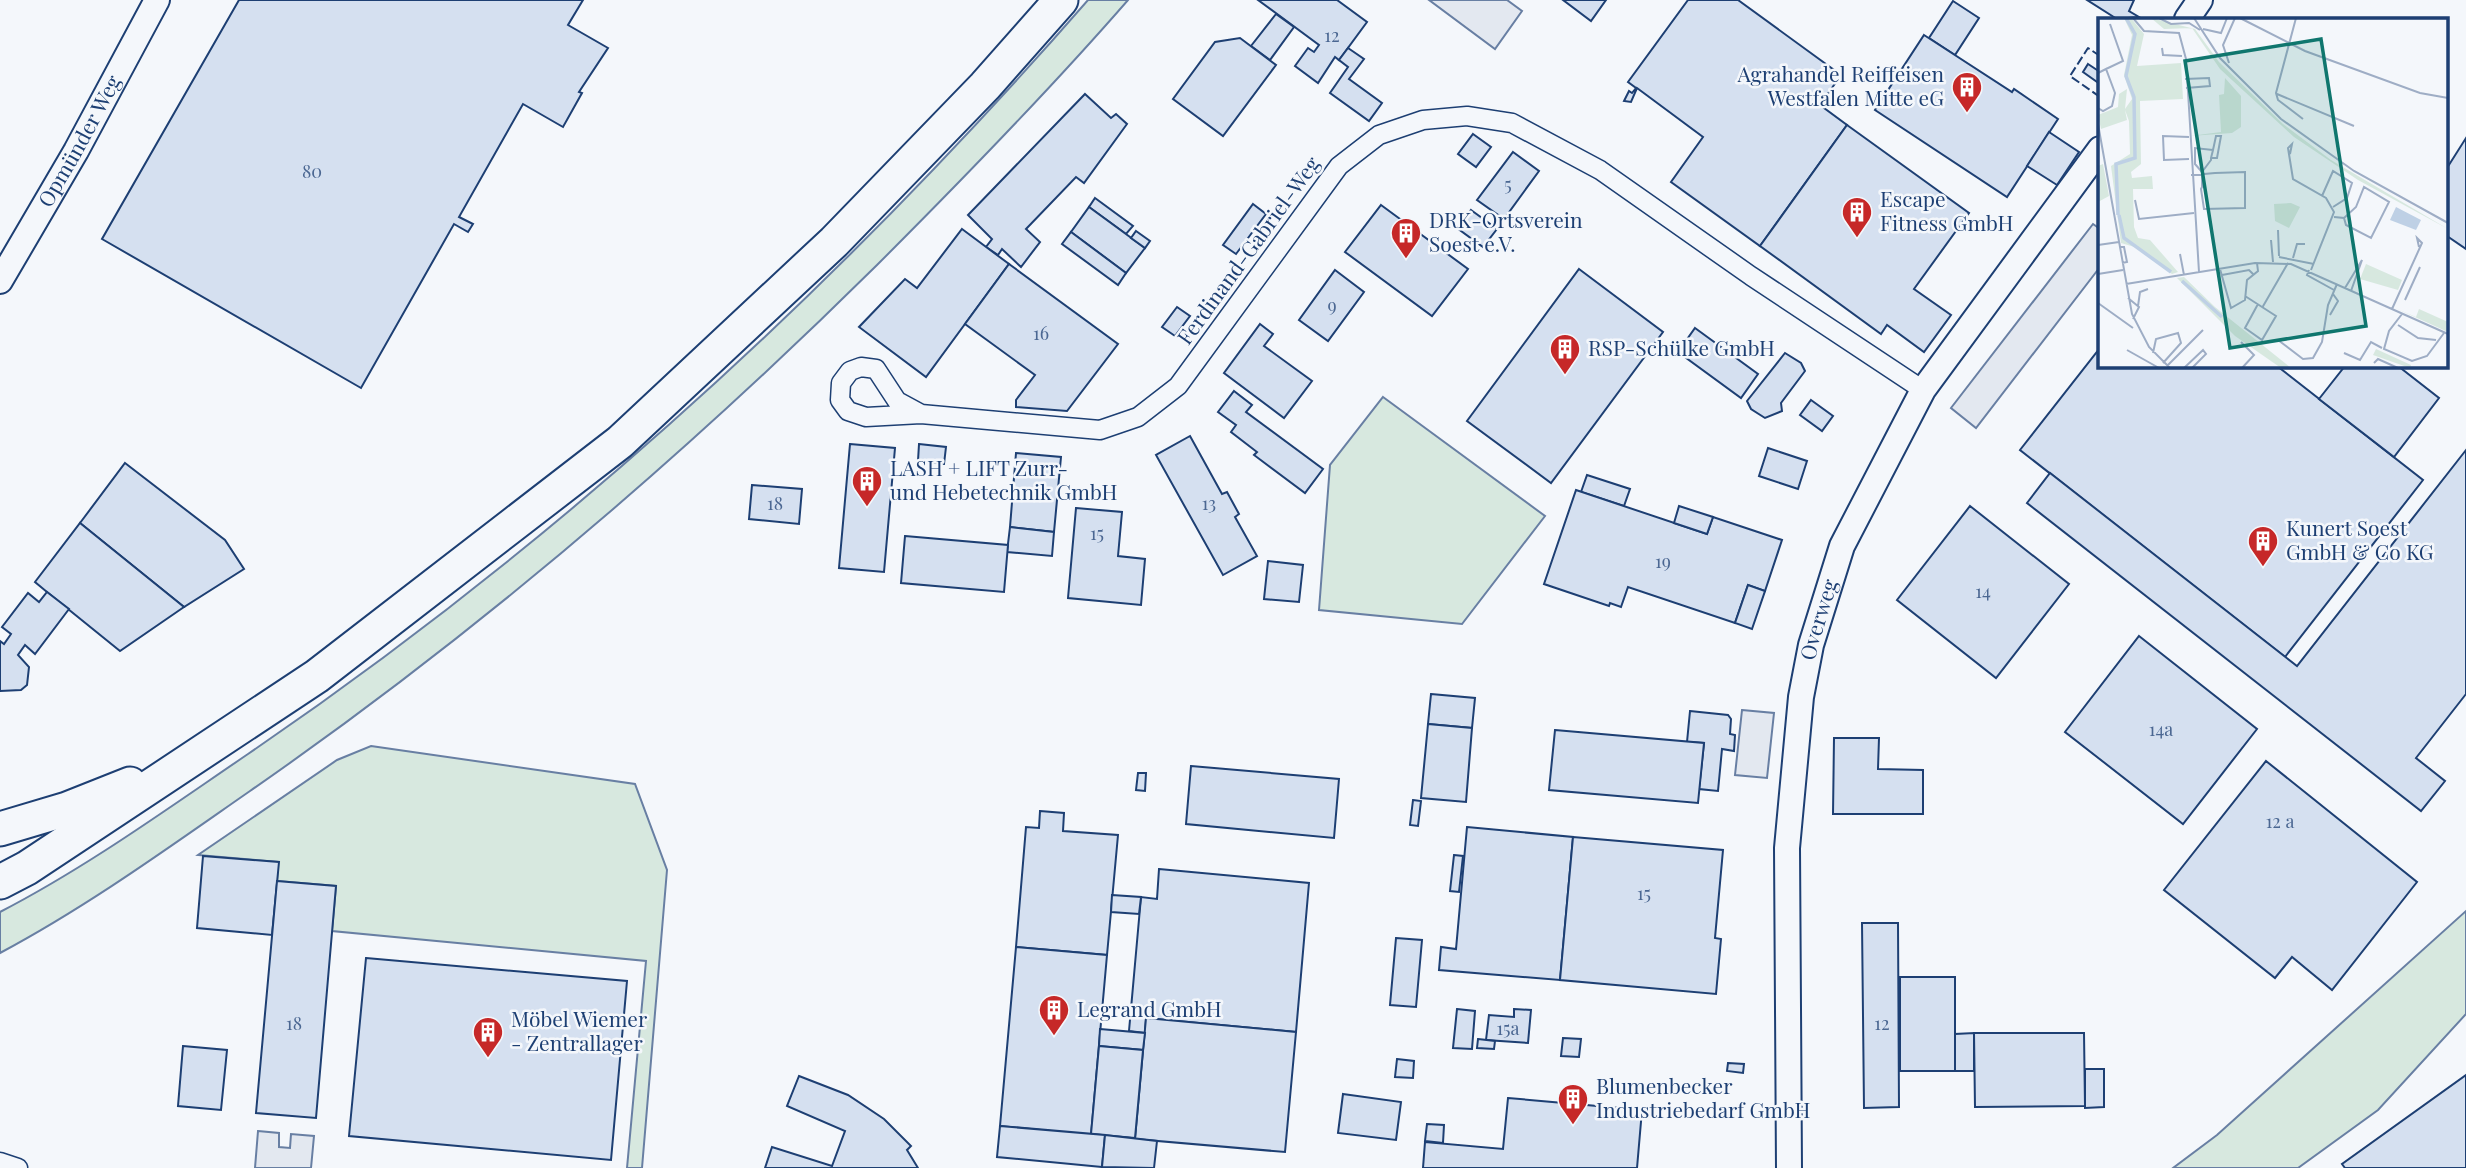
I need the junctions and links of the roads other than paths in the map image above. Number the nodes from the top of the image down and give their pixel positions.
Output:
1 (157, 0) edge
2 (1061, 0) edge
3 (2200, 0) edge
4 (2188, 18) edge
5 (2098, 152) edge
6 (8, 248) edge
7 (0, 281) edge
8 (1923, 390) junction
9 (921, 414) dead end
10 (197, 758) junction
11 (0, 829) edge
12 (0, 882) edge
13 (0, 1162) edge
14 (18, 1168) edge
15 (1789, 1168) edge

1 - 6 street, Opmünder Weg
2 - 10 highway
3 - 4 street
5 - 8 street, Overweg
6 - 7 street, Opmünder Weg
8 - 9 street, Ferdinand-Gabriel-Weg
8 - 15 street, Overweg
10 - 11 highway
10 - 12 highway
13 - 14 street

